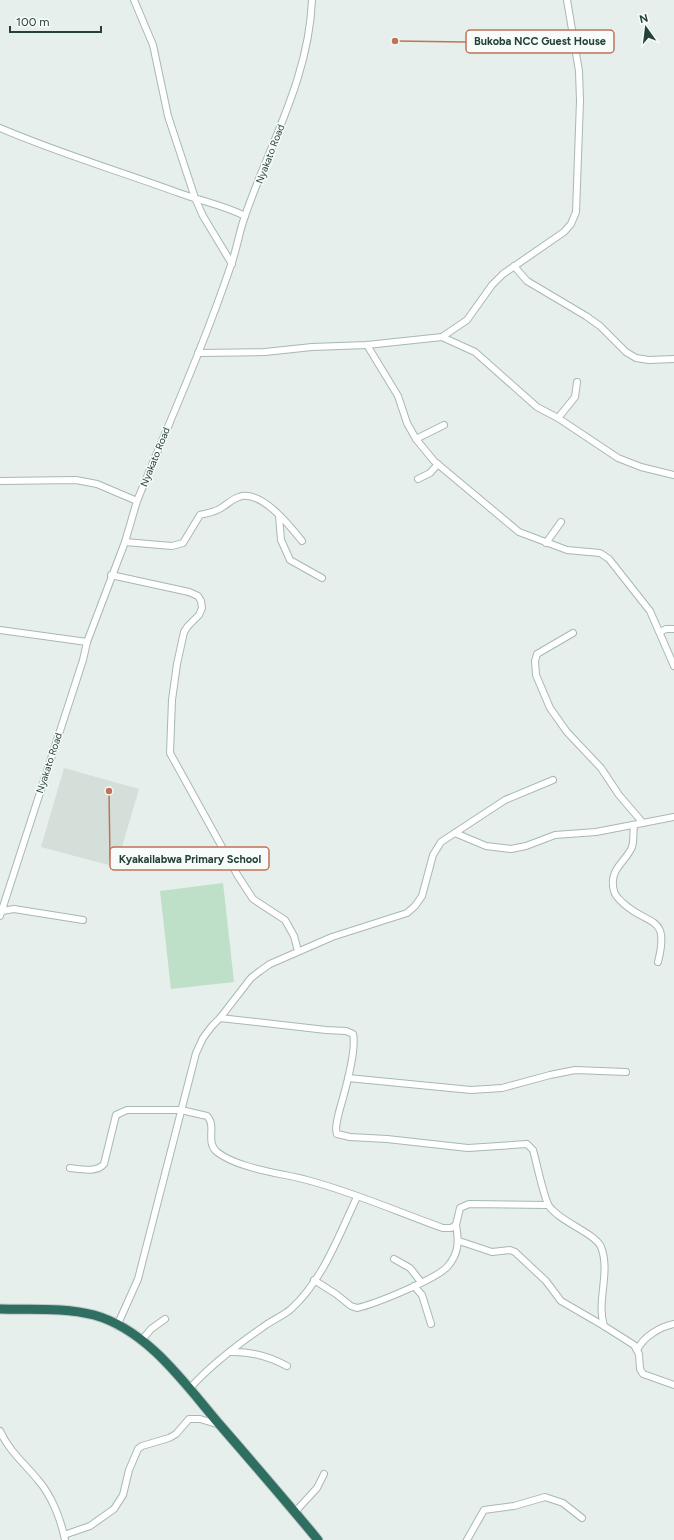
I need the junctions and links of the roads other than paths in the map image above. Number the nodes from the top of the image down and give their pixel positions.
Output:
1 (134, 0) edge
2 (312, 0) edge
3 (567, 0) edge
4 (0, 128) edge
5 (196, 198) junction
6 (245, 216) junction
7 (232, 264) junction
8 (514, 266) junction
9 (442, 337) junction
10 (367, 345) junction
11 (198, 353) junction
12 (674, 359) edge
13 (577, 382) dead end
14 (558, 418) junction
15 (444, 425) dead end
16 (416, 439) junction
17 (438, 464) junction
18 (674, 475) edge
19 (418, 479) dead end
20 (0, 481) edge
21 (137, 502) junction
22 (279, 516) junction
23 (561, 522) dead end
24 (302, 541) dead end
25 (125, 542) junction
26 (546, 543) junction
27 (111, 575) junction
28 (322, 578) dead end
29 (674, 629) edge
30 (0, 630) edge
31 (660, 632) junction
32 (573, 633) dead end
33 (87, 642) junction
34 (674, 666) edge
35 (553, 780) dead end
36 (674, 817) edge
37 (643, 824) junction
38 (634, 826) junction
39 (456, 834) junction
40 (1, 913) edge
41 (83, 920) dead end
42 (298, 951) junction
43 (658, 962) dead end
44 (220, 1018) junction
45 (626, 1072) dead end
46 (348, 1078) junction
47 (181, 1110) junction
48 (70, 1168) dead end
49 (357, 1197) junction
50 (548, 1205) junction
51 (456, 1225) junction
52 (459, 1241) junction
53 (394, 1259) dead end
54 (314, 1280) junction
55 (421, 1282) junction
56 (414, 1286) junction
57 (0, 1309) edge
58 (165, 1319) dead end
59 (431, 1324) dead end
60 (674, 1324) edge
61 (117, 1326) junction
62 (604, 1326) junction
63 (141, 1341) junction
64 (637, 1350) junction
65 (230, 1352) junction
66 (287, 1366) dead end
67 (674, 1385) edge
68 (191, 1387) junction
69 (220, 1425) junction
70 (0, 1431) edge
71 (324, 1474) dead end
72 (295, 1512) junction
73 (582, 1518) dead end
74 (65, 1538) edge
75 (318, 1540) edge
76 (467, 1540) edge

1 - 5 street
2 - 6 street, Nyakato Road
3 - 8 street
4 - 5 street
5 - 6 street
5 - 7 street
6 - 7 street, Nyakato Road
7 - 11 street, Nyakato Road
8 - 9 street
8 - 12 street
9 - 10 street
9 - 14 street
10 - 11 street
10 - 16 street
11 - 21 street, Nyakato Road
13 - 14 street
14 - 18 street
15 - 16 street
16 - 17 street
17 - 19 street
17 - 26 street
20 - 21 street
21 - 25 street, Nyakato Road
22 - 24 street
22 - 25 street
22 - 28 street
23 - 26 street
25 - 27 street, Nyakato Road
26 - 31 street
27 - 33 street, Nyakato Road
27 - 42 street
29 - 31 street
30 - 33 street
31 - 34 street
32 - 37 street
33 - 40 street, Nyakato Road
35 - 39 street
36 - 37 street
37 - 38 street
38 - 39 street
38 - 43 street
39 - 42 street
40 - 41 street
42 - 44 street
44 - 46 street
44 - 47 street
45 - 46 street
46 - 50 street
47 - 48 street
47 - 49 street
47 - 61 street
49 - 51 street
49 - 54 street
50 - 51 street
50 - 62 street
51 - 52 street
52 - 55 street
52 - 62 street
53 - 55 street
54 - 56 street
54 - 65 street
55 - 56 street
56 - 59 street
57 - 61 highway
58 - 63 street
60 - 64 street
61 - 63 highway
62 - 64 street
63 - 68 highway
64 - 67 street
65 - 66 street
65 - 68 street
68 - 69 highway
69 - 72 highway
69 - 74 street
70 - 74 street
71 - 72 street
72 - 75 highway
73 - 76 street

